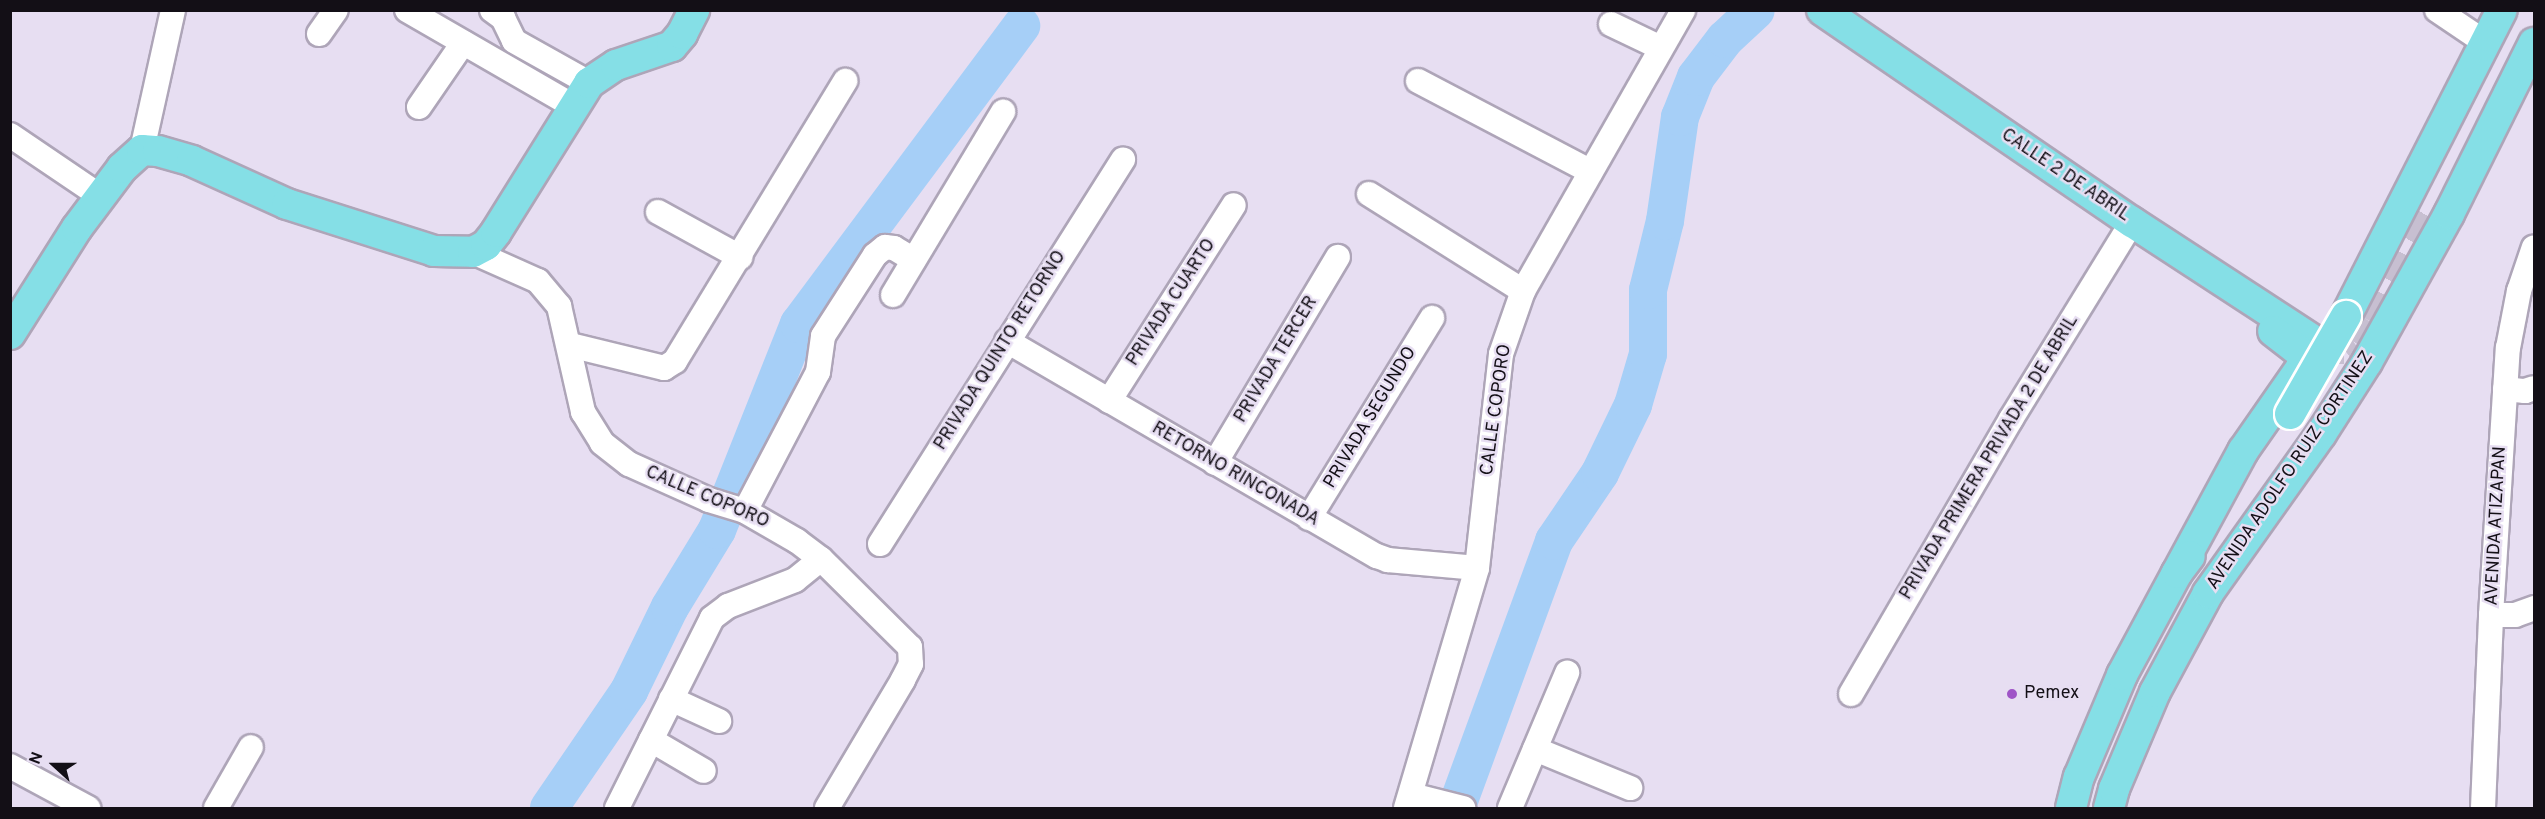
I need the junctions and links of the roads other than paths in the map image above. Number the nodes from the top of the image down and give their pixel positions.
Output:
1 (173, 10) edge
2 (336, 10) edge
3 (407, 10) edge
4 (492, 10) edge
5 (694, 10) edge
6 (1683, 10) edge
7 (1822, 10) edge
8 (2437, 10) edge
9 (2502, 10) edge
10 (1611, 24) dead end
11 (319, 34) dead end
12 (2535, 41) edge
13 (463, 43) junction
14 (2486, 43) junction
15 (1661, 48) junction
16 (845, 81) dead end
17 (1418, 81) dead end
18 (582, 95) junction
19 (419, 107) dead end
20 (1004, 112) dead end
21 (10, 135) edge
22 (142, 150) junction
23 (1123, 159) dead end
24 (1591, 172) junction
25 (1369, 194) dead end
26 (100, 196) junction
27 (1234, 205) dead end
28 (2431, 205) tunnel mouth
29 (658, 212) dead end
30 (2133, 223) junction
31 (2535, 246) edge
32 (473, 252) junction
33 (740, 257) junction
34 (1338, 257) dead end
35 (914, 260) junction
36 (1523, 291) junction
37 (893, 295) dead end
38 (1432, 318) dead end
39 (10, 334) edge
40 (2310, 338) tunnel mouth
41 (1007, 341) junction
42 (570, 345) junction
43 (2535, 388) edge
44 (2505, 389) junction
45 (1109, 401) junction
46 (1215, 463) junction
47 (745, 511) junction
48 (1310, 519) junction
49 (880, 544) dead end
50 (821, 559) junction
51 (1477, 568) junction
52 (2177, 573) junction
53 (2535, 608) edge
54 (2491, 615) junction
55 (1567, 673) dead end
56 (1851, 694) dead end
57 (671, 699) junction
58 (719, 721) dead end
59 (651, 740) junction
60 (251, 747) dead end
61 (1535, 749) junction
62 (10, 766) edge
63 (704, 771) dead end
64 (1630, 788) dead end
65 (1408, 802) edge
66 (88, 808) edge
67 (216, 808) edge
68 (617, 808) edge
69 (827, 808) edge
70 (1463, 808) edge
71 (1510, 808) edge
72 (2071, 808) edge
73 (2109, 808) edge
74 (2484, 808) edge

1 - 22 street
2 - 11 street
3 - 13 street
4 - 18 street
5 - 18 main road
6 - 15 street, CALLE COPORO
7 - 30 main road, CALLE 2 DE ABRIL
8 - 14 street
9 - 14 main road
10 - 15 street
12 - 28 main road
12 - 73 main road, AVENIDA ADOLFO RUIZ CORTINEZ
13 - 18 street
13 - 19 street
14 - 52 main road, AVENIDA ADOLFO RUIZ CORTINEZ, bridge
15 - 24 street, CALLE COPORO
16 - 33 street
17 - 24 street
18 - 32 main road
20 - 35 street
21 - 26 street
22 - 26 main road
22 - 32 main road
23 - 41 street, PRIVADA QUINTO RETORNO
24 - 36 street, CALLE COPORO
25 - 36 street
26 - 39 main road
27 - 45 street, PRIVADA CUARTO
29 - 33 street
30 - 40 main road, CALLE 2 DE ABRIL
30 - 52 main road
30 - 56 street, PRIVADA PRIMERA PRIVADA 2 DE ABRIL
31 - 44 street, AVENIDA ATIZAPAN
32 - 42 street, CALLE COPORO
33 - 42 street
34 - 46 street, PRIVADA TERCER
35 - 37 street
35 - 47 street
36 - 51 street, CALLE COPORO
38 - 48 street, PRIVADA SEGUNDO
41 - 45 street, RETORNO RINCONADA
41 - 49 street, PRIVADA QUINTO RETORNO
42 - 47 street, CALLE COPORO
43 - 44 street
44 - 54 street, AVENIDA ATIZAPAN
45 - 46 street, RETORNO RINCONADA
46 - 48 street, RETORNO RINCONADA
47 - 50 street, CALLE COPORO
48 - 51 street, RETORNO RINCONADA
50 - 57 street
50 - 69 street, CALLE COPORO
51 - 65 street, CALLE COPORO
52 - 72 main road, AVENIDA ADOLFO RUIZ CORTINEZ
53 - 54 street
54 - 74 street, AVENIDA ATIZAPAN
55 - 61 street
57 - 58 street
57 - 59 street
59 - 63 street
59 - 68 street
60 - 67 street
61 - 64 street
61 - 71 street
62 - 66 street
65 - 70 street

